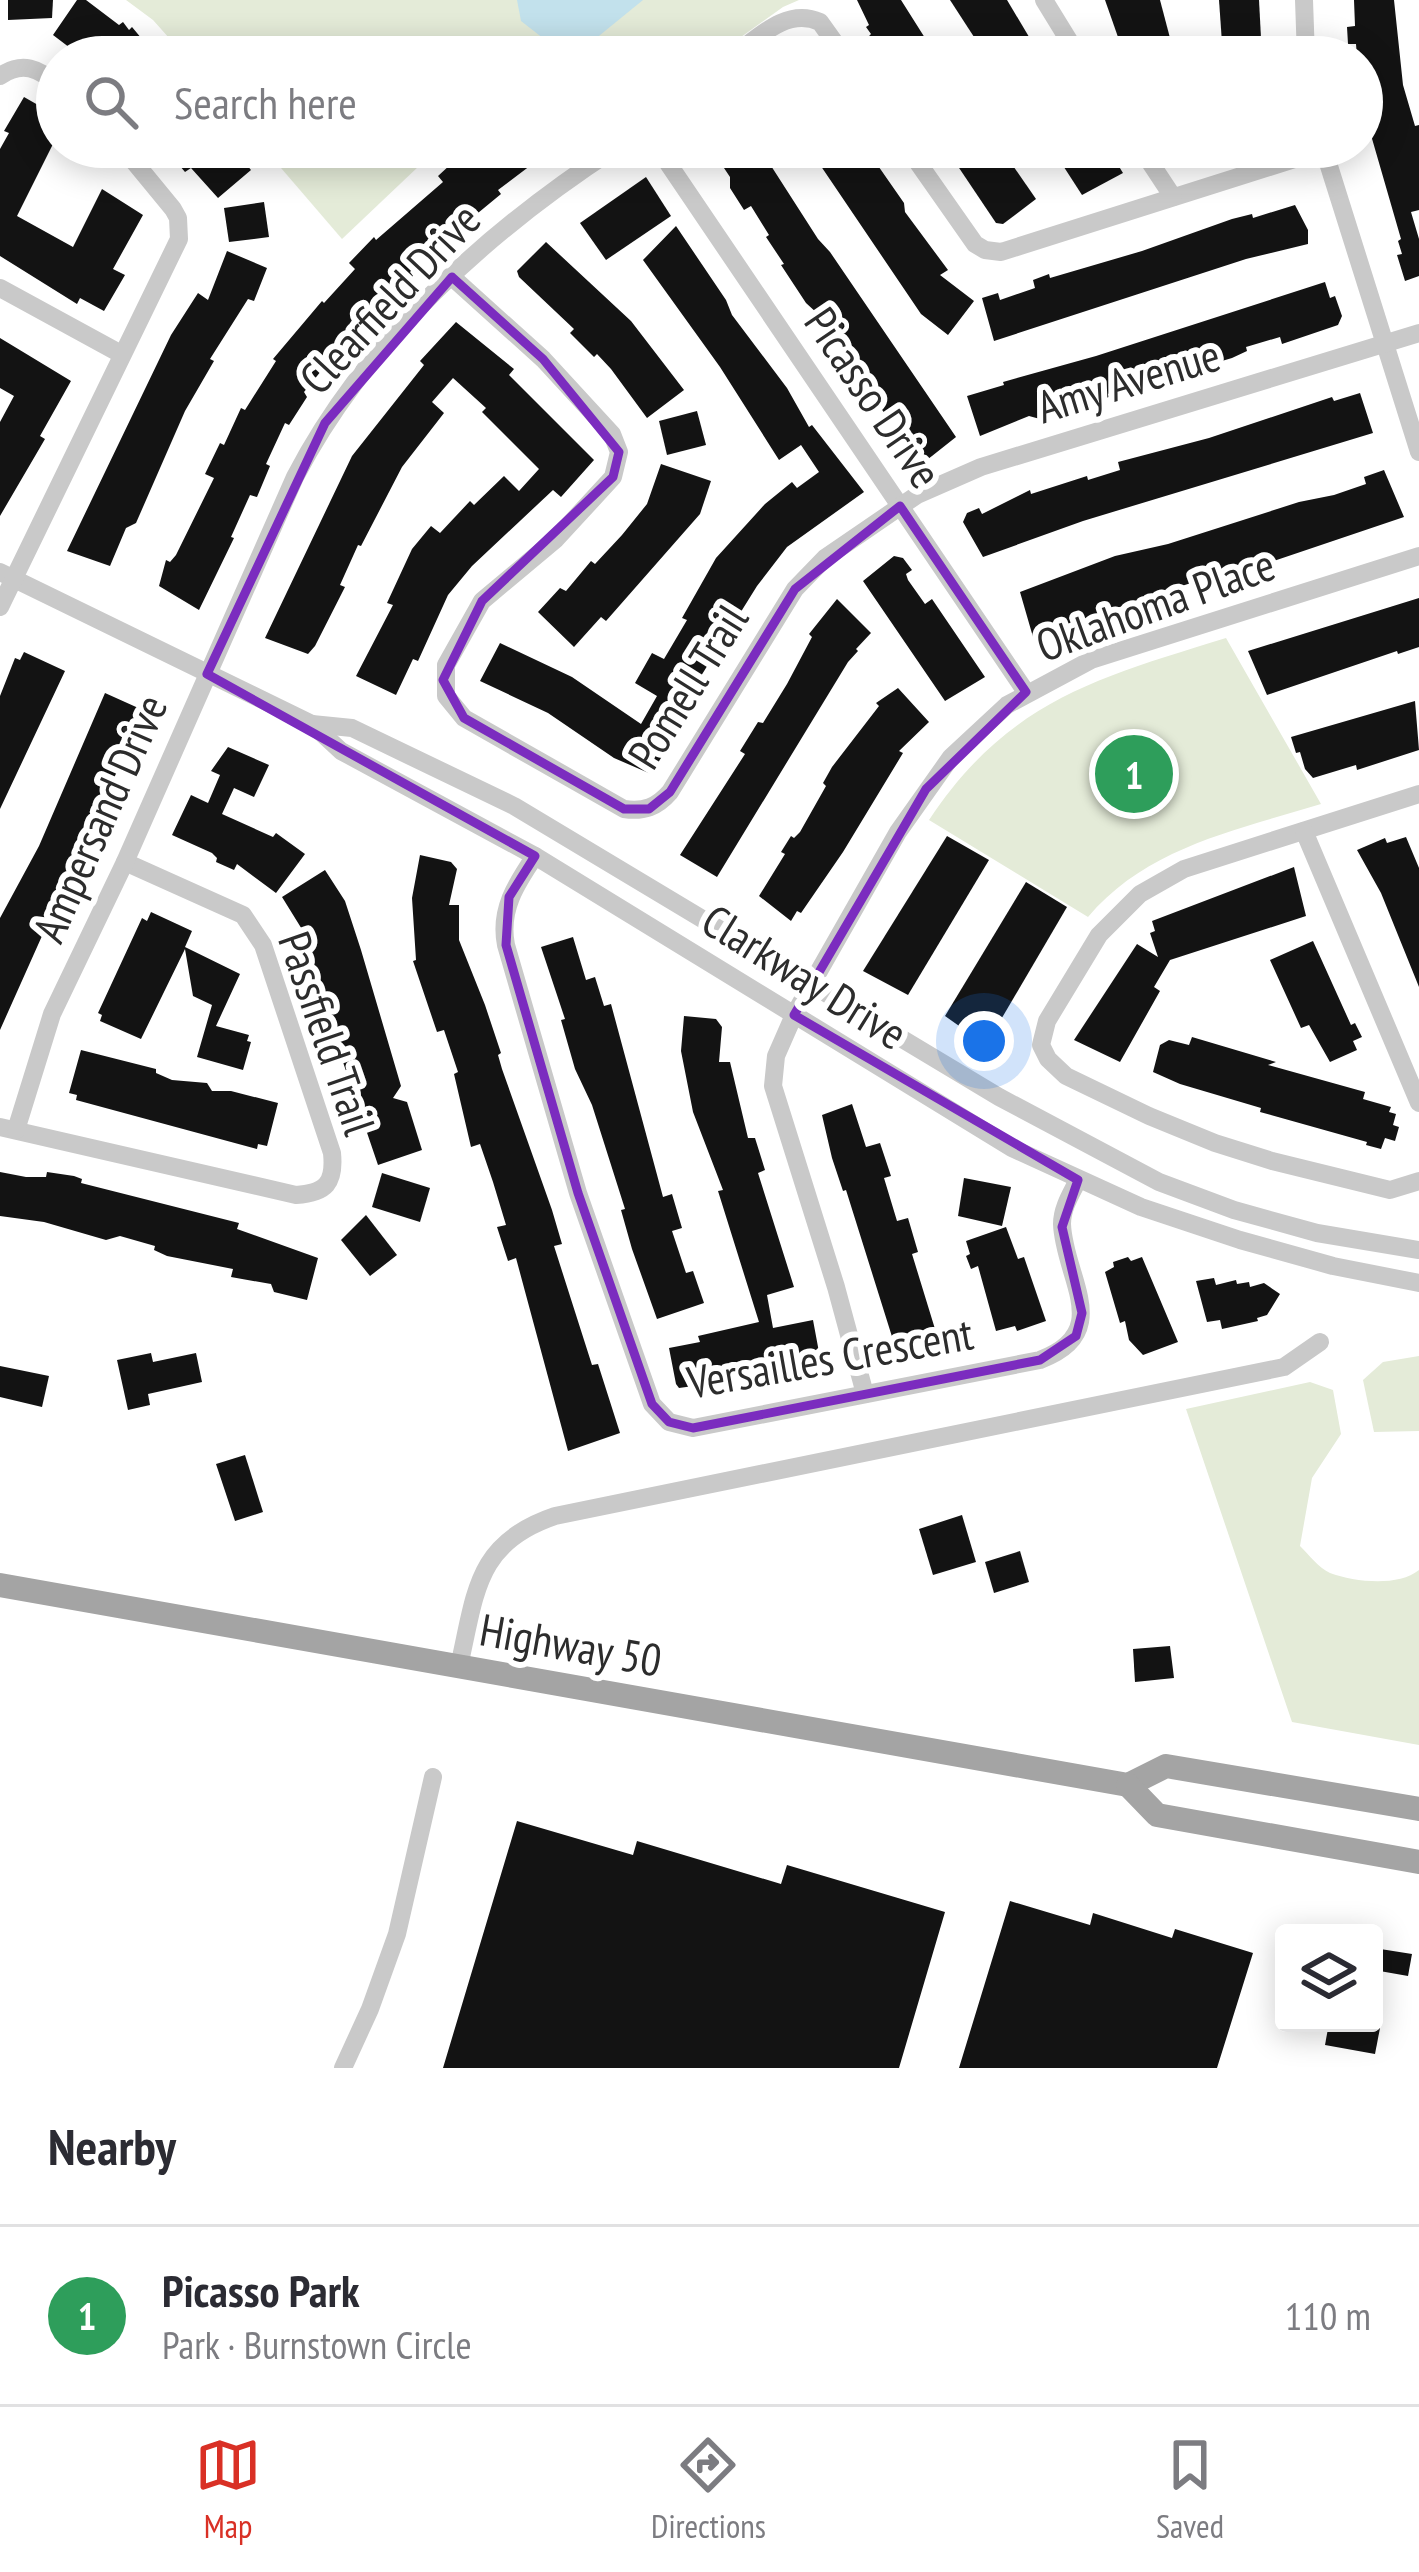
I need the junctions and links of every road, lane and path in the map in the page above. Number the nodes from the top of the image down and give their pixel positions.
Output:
1 (1044, 0) edge
2 (1304, 0) edge
3 (761, 36) edge
4 (830, 36) edge
5 (1065, 36) edge
6 (1305, 36) edge
7 (36, 69) edge
8 (0, 76) edge
9 (140, 168) edge
10 (586, 168) edge
11 (671, 168) edge
12 (921, 168) edge
13 (1154, 168) edge
14 (1262, 168) edge
15 (1329, 168) edge
16 (1173, 197) junction
17 (452, 277) junction
18 (0, 288) edge
19 (1419, 333) edge
20 (1385, 344) junction
21 (121, 354) junction
22 (1419, 452) edge
23 (900, 506) junction
24 (1419, 556) edge
25 (7, 576) edge
26 (0, 607) edge
27 (207, 674) junction
28 (1026, 692) junction
29 (312, 724) junction
30 (1419, 794) edge
31 (1304, 831) junction
32 (536, 856) junction
33 (125, 862) junction
34 (812, 986) junction
35 (794, 1015) junction
36 (1419, 1102) edge
37 (8, 1129) edge
38 (1078, 1180) junction
39 (1419, 1181) edge
40 (1419, 1250) edge
41 (1419, 1283) edge
42 (1320, 1342) dead end
43 (865, 1394) junction
44 (0, 1585) edge
45 (459, 1666) junction
46 (433, 1777) dead end
47 (1128, 1785) junction
48 (1419, 1809) edge
49 (1419, 1862) edge
50 (344, 2068) edge

1 - 5 street
2 - 6 street
3 - 4 street
7 - 8 street
9 - 21 street
10 - 17 street, Clearfield Drive
11 - 23 street, Picasso Drive
12 - 16 street
13 - 16 street
14 - 16 street
15 - 20 street
17 - 23 street, Pomell Trail
17 - 27 street, Clearfield Drive
18 - 21 street
19 - 20 street, Amy Avenue
20 - 22 street
20 - 23 street, Amy Avenue
21 - 25 street
23 - 28 street, Picasso Drive
24 - 28 street, Oklahoma Place
25 - 26 street
25 - 27 street, Clarkway Drive
27 - 29 street, Clarkway Drive
27 - 33 street, Ampersand Drive
28 - 34 street, Oklahoma Place
29 - 32 street, Clarkway Drive
29 - 34 street, Clarkway Drive
30 - 31 street
31 - 36 street
31 - 39 street
32 - 35 street, Clarkway Drive
32 - 43 street, Versailles Crescent
33 - 37 street, Ampersand Drive
33 - 37 street, Passfield Trail
34 - 35 street, Oklahoma Place
34 - 40 street, Clarkway Drive
35 - 38 street, Clarkway Drive
35 - 43 street, Oklahoma Place
38 - 41 street, Clarkway Drive
38 - 43 street, Versailles Crescent
42 - 45 street
44 - 45 main road, Highway 50
45 - 47 main road, Highway 50
46 - 50 street
47 - 48 main road, Highway 50
47 - 49 main road, Highway 50

